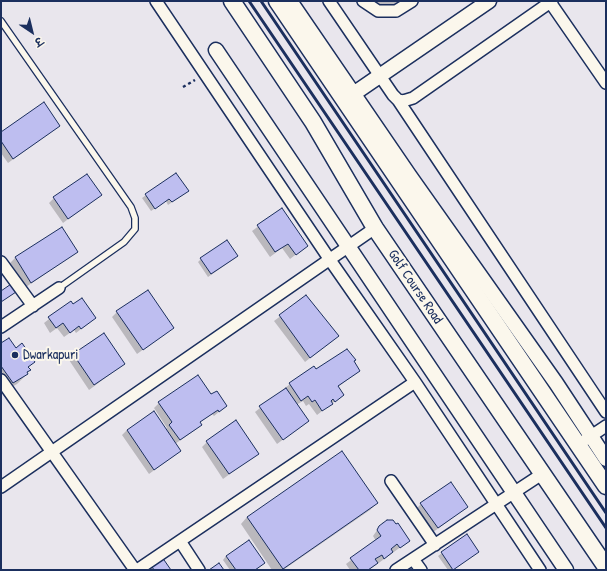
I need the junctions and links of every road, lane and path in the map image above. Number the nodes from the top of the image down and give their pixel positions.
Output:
1 (156, 1) edge
2 (232, 1) edge
3 (277, 1) edge
4 (290, 1) edge
5 (329, 1) edge
6 (363, 1) edge
7 (412, 1) edge
8 (490, 1) edge
9 (551, 2) edge
10 (1, 21) edge
11 (216, 50) dead end
12 (381, 76) junction
13 (606, 82) edge
14 (349, 97) junction
15 (398, 100) junction
16 (375, 228) junction
17 (349, 247) junction
18 (330, 260) junction
19 (1, 262) edge
20 (58, 288) joint
21 (33, 306) junction
22 (1, 327) edge
23 (1, 380) edge
24 (415, 382) junction
25 (606, 412) edge
26 (606, 426) edge
27 (591, 436) junction
28 (577, 445) junction
29 (51, 452) junction
30 (606, 459) edge
31 (542, 474) junction
32 (391, 481) dead end
33 (606, 486) edge
34 (1, 487) edge
35 (515, 492) junction
36 (496, 505) junction
37 (180, 541) junction
38 (435, 545) junction
39 (413, 559) junction
40 (606, 567) edge
41 (136, 570) edge
42 (199, 570) edge
43 (396, 570) edge
44 (421, 570) edge
45 (540, 570) edge
46 (566, 570) edge

1 - 18 street
2 - 16 main road, Golf Course Road
3 - 14 main road
4 - 14 street
5 - 12 street
6 - 7 street
8 - 12 street
9 - 13 street
9 - 15 street
10 - 20 lane
11 - 17 street
12 - 14 street
12 - 15 street
14 - 27 street
14 - 28 main road
15 - 25 street
16 - 17 street
16 - 31 main road, Golf Course Road
17 - 18 street
17 - 35 street
18 - 24 street
18 - 29 street
19 - 21 street
20 - 21 street
21 - 22 street
23 - 29 street
24 - 36 street
24 - 37 street
26 - 27 street
27 - 28 street
27 - 30 street
28 - 33 main road
29 - 34 street
29 - 41 street
31 - 35 street
31 - 40 main road, Golf Course Road
32 - 38 street
35 - 36 street
35 - 46 street
36 - 38 street
36 - 45 street
37 - 41 street
37 - 42 street
38 - 39 street
39 - 43 street
39 - 44 street

